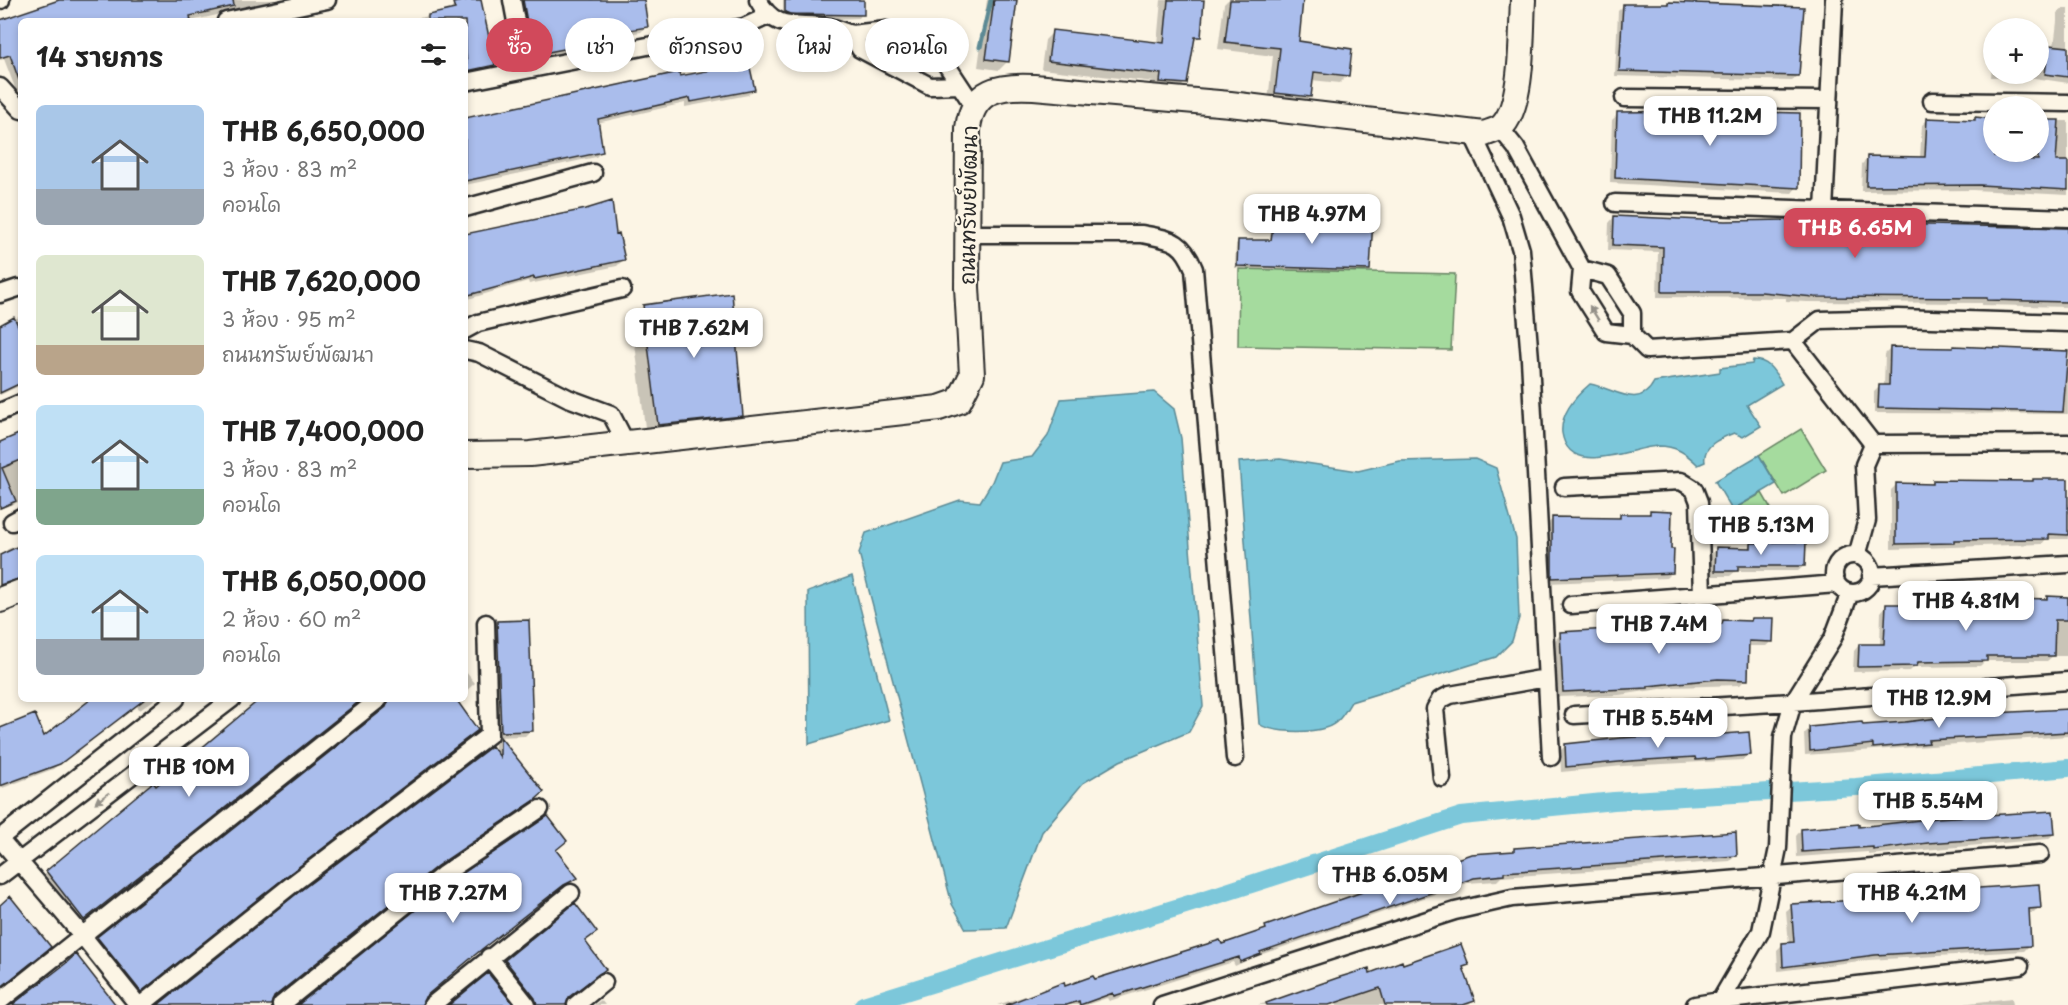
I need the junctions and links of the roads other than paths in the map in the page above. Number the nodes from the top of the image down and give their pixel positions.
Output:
1 (327, 0) edge
2 (512, 0) edge
3 (758, 0) edge
4 (1523, 0) edge
5 (1834, 0) edge
6 (768, 16) junction
7 (240, 18) edge
8 (515, 18) edge
9 (776, 20) edge
10 (853, 34) edge
11 (853, 36) edge
12 (553, 65) edge
13 (515, 72) edge
14 (468, 81) edge
15 (959, 85) junction
16 (0, 87) edge
17 (1624, 98) dead end
18 (1828, 100) junction
19 (1932, 101) dead end
20 (2068, 103) edge
21 (14, 104) edge
22 (973, 105) junction
23 (1500, 128) junction
24 (1472, 133) junction
25 (593, 173) dead end
26 (1615, 203) dead end
27 (468, 207) edge
28 (1824, 211) junction
29 (2068, 218) edge
30 (967, 234) junction
31 (1582, 269) junction
32 (18, 288) dead end
33 (622, 289) dead end
34 (0, 294) edge
35 (2068, 323) edge
36 (468, 328) edge
37 (1632, 335) junction
38 (1793, 341) junction
39 (468, 350) edge
40 (18, 404) edge
41 (0, 412) edge
42 (626, 443) junction
43 (2068, 443) edge
44 (1873, 444) junction
45 (468, 455) edge
46 (1564, 487) dead end
47 (1857, 556) junction
48 (2068, 564) edge
49 (1871, 576) junction
50 (1843, 588) junction
51 (18, 593) edge
52 (1702, 595) junction
53 (0, 600) edge
54 (1571, 605) dead end
55 (486, 623) dead end
56 (1546, 678) junction
57 (2068, 681) edge
58 (172, 702) edge
59 (228, 702) edge
60 (375, 702) edge
61 (1793, 702) junction
62 (1575, 715) dead end
63 (1551, 757) dead end
64 (1235, 758) dead end
65 (1442, 778) dead end
66 (540, 809) dead end
67 (0, 839) edge
68 (2040, 854) dead end
69 (19, 861) junction
70 (0, 876) edge
71 (1772, 877) junction
72 (571, 892) dead end
73 (82, 935) junction
74 (489, 957) junction
75 (2020, 966) dead end
76 (604, 982) dead end
77 (0, 1001) edge
78 (1720, 1001) junction
79 (140, 1005) edge
80 (281, 1005) edge
81 (432, 1005) edge
82 (527, 1005) edge
83 (576, 1005) edge
84 (1162, 1005) edge
85 (1695, 1005) edge

1 - 7 street
2 - 8 street
3 - 6 street
4 - 23 street
5 - 18 street
6 - 9 street
6 - 12 street
10 - 15 street
11 - 15 street
13 - 14 street
15 - 22 street
16 - 21 street
17 - 18 street
18 - 28 street
19 - 20 street
22 - 24 street, ถนนทรัพย์พัฒนา
22 - 30 street, ถนนทรัพย์พัฒนา
23 - 24 street, ถนนทรัพย์พัฒนา
23 - 31 street
24 - 56 street
25 - 27 street
26 - 28 street
28 - 29 street
30 - 42 street, ถนนทรัพย์พัฒนา
30 - 64 street
31 - 37 street
37 -> 31 street
32 - 34 street
33 - 36 street
35 - 38 street
37 - 38 street
38 - 44 street
39 - 42 street
40 - 41 street
42 - 45 street, ถนนทรัพย์พัฒนา
43 - 44 street
44 - 47 street
46 - 52 street
47 - 49 street
47 - 50 street
48 - 49 street
49 - 50 street
50 - 52 street
50 - 61 street
51 - 53 street
52 - 54 street
55 - 79 street
56 - 63 street
56 - 65 street
57 - 61 street
58 - 67 street
59 -> 69 street
60 - 73 street
61 - 62 street
61 - 71 street
66 - 80 street
67 - 69 street
68 - 71 street
69 - 70 street
69 - 73 street
71 - 78 street
71 - 84 street
72 - 74 street
73 - 77 street
73 - 79 street
74 - 81 street
74 - 82 street
75 - 78 street
76 - 83 street
78 - 85 street

